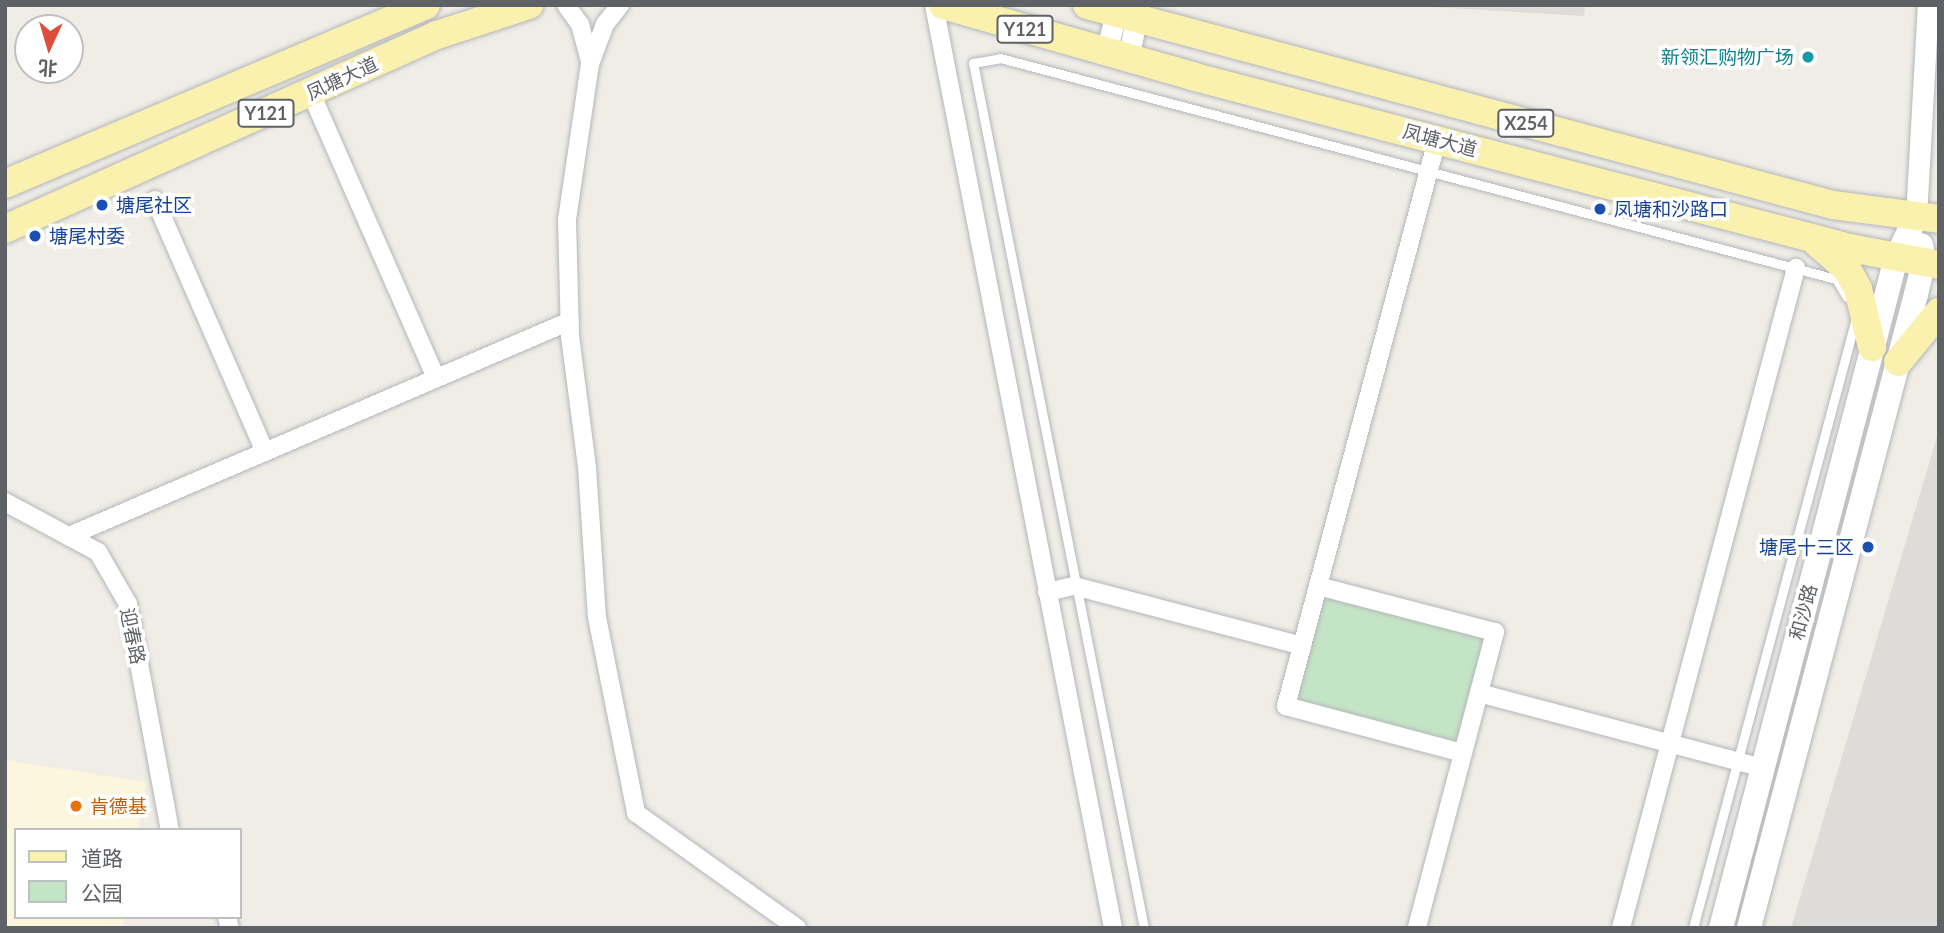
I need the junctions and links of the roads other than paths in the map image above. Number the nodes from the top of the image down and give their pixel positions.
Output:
1 (426, 5) edge
2 (529, 5) edge
3 (566, 5) edge
4 (620, 5) edge
5 (934, 5) edge
6 (943, 5) edge
7 (1087, 5) edge
8 (1169, 5) edge
9 (1928, 5) edge
10 (1128, 10) edge
11 (1211, 39) junction
12 (1117, 56) junction
13 (590, 64) junction
14 (311, 93) junction
15 (1437, 139) junction
16 (84, 150) junction
17 (1428, 171) junction
18 (5, 184) edge
19 (102, 187) junction
20 (155, 200) dead end
21 (1927, 218) edge
22 (5, 229) edge
23 (1803, 234) junction
24 (1896, 258) junction
25 (1931, 264) edge
26 (1796, 268) junction
27 (1939, 312) edge
28 (570, 321) junction
29 (1872, 347) junction
30 (1898, 362) junction
31 (436, 378) junction
32 (265, 452) junction
33 (5, 502) edge
34 (69, 536) junction
35 (1074, 586) junction
36 (1318, 586) junction
37 (1047, 592) junction
38 (1302, 646) junction
39 (1479, 693) junction
40 (1670, 743) junction
41 (1463, 753) junction
42 (1738, 761) junction
43 (1763, 768) junction
44 (170, 828) edge
45 (797, 928) edge
46 (1114, 928) edge
47 (1144, 928) edge
48 (1417, 928) edge
49 (1620, 928) edge
50 (1693, 928) edge
51 (1721, 928) edge
52 (1749, 928) edge

1 - 16 main road, 凤塘大道 / Y121
2 - 14 main road, 凤塘大道 / Y121
3 - 13 street
4 - 13 street
5 - 37 street
6 - 12 main road, 凤塘大道 / Y121
7 - 10 main road, 凤塘大道
8 - 11 main road
9 - 21 street, 和沙路
10 - 11 main road, 凤塘大道 / X254
10 - 12 street
11 - 21 main road, 凤塘大道 / X254
12 - 15 main road, 凤塘大道 / X254
13 - 28 street
14 - 19 main road, 凤塘大道 / Y121
14 - 31 street
15 - 17 street
15 - 23 main road, 凤塘大道 / X254
16 - 18 main road, 凤塘大道 / Y121
16 - 19 main road
17 - 26 lane
17 - 35 lane
17 - 36 street
19 - 22 main road, 凤塘大道 / Y121
20 - 32 street
21 - 24 main road, 和沙路 / X254
21 - 25 main road, 和沙路
23 - 24 main road, 凤塘大道 / X254
23 - 29 main road, X254
24 - 25 main road, 凤塘大道 / X254
24 - 29 main road, 和沙路 / X254
25 - 30 main road, 和沙路
26 - 40 street
26 - 42 lane
27 - 30 main road
28 - 31 street
28 - 45 street
29 - 43 main road, 和沙路 / X254
30 - 52 main road, 和沙路
31 - 32 street
32 - 34 street
33 - 34 street, 迎春路
34 - 44 street, 迎春路
35 - 37 street
35 - 38 street
35 - 47 lane
36 - 38 street
36 - 39 street
37 - 46 street
38 - 41 street
39 - 40 street
39 - 41 street
40 - 42 street
40 - 49 street
41 - 48 street
42 - 43 street
42 - 50 lane
43 - 51 main road, 和沙路 / X254

